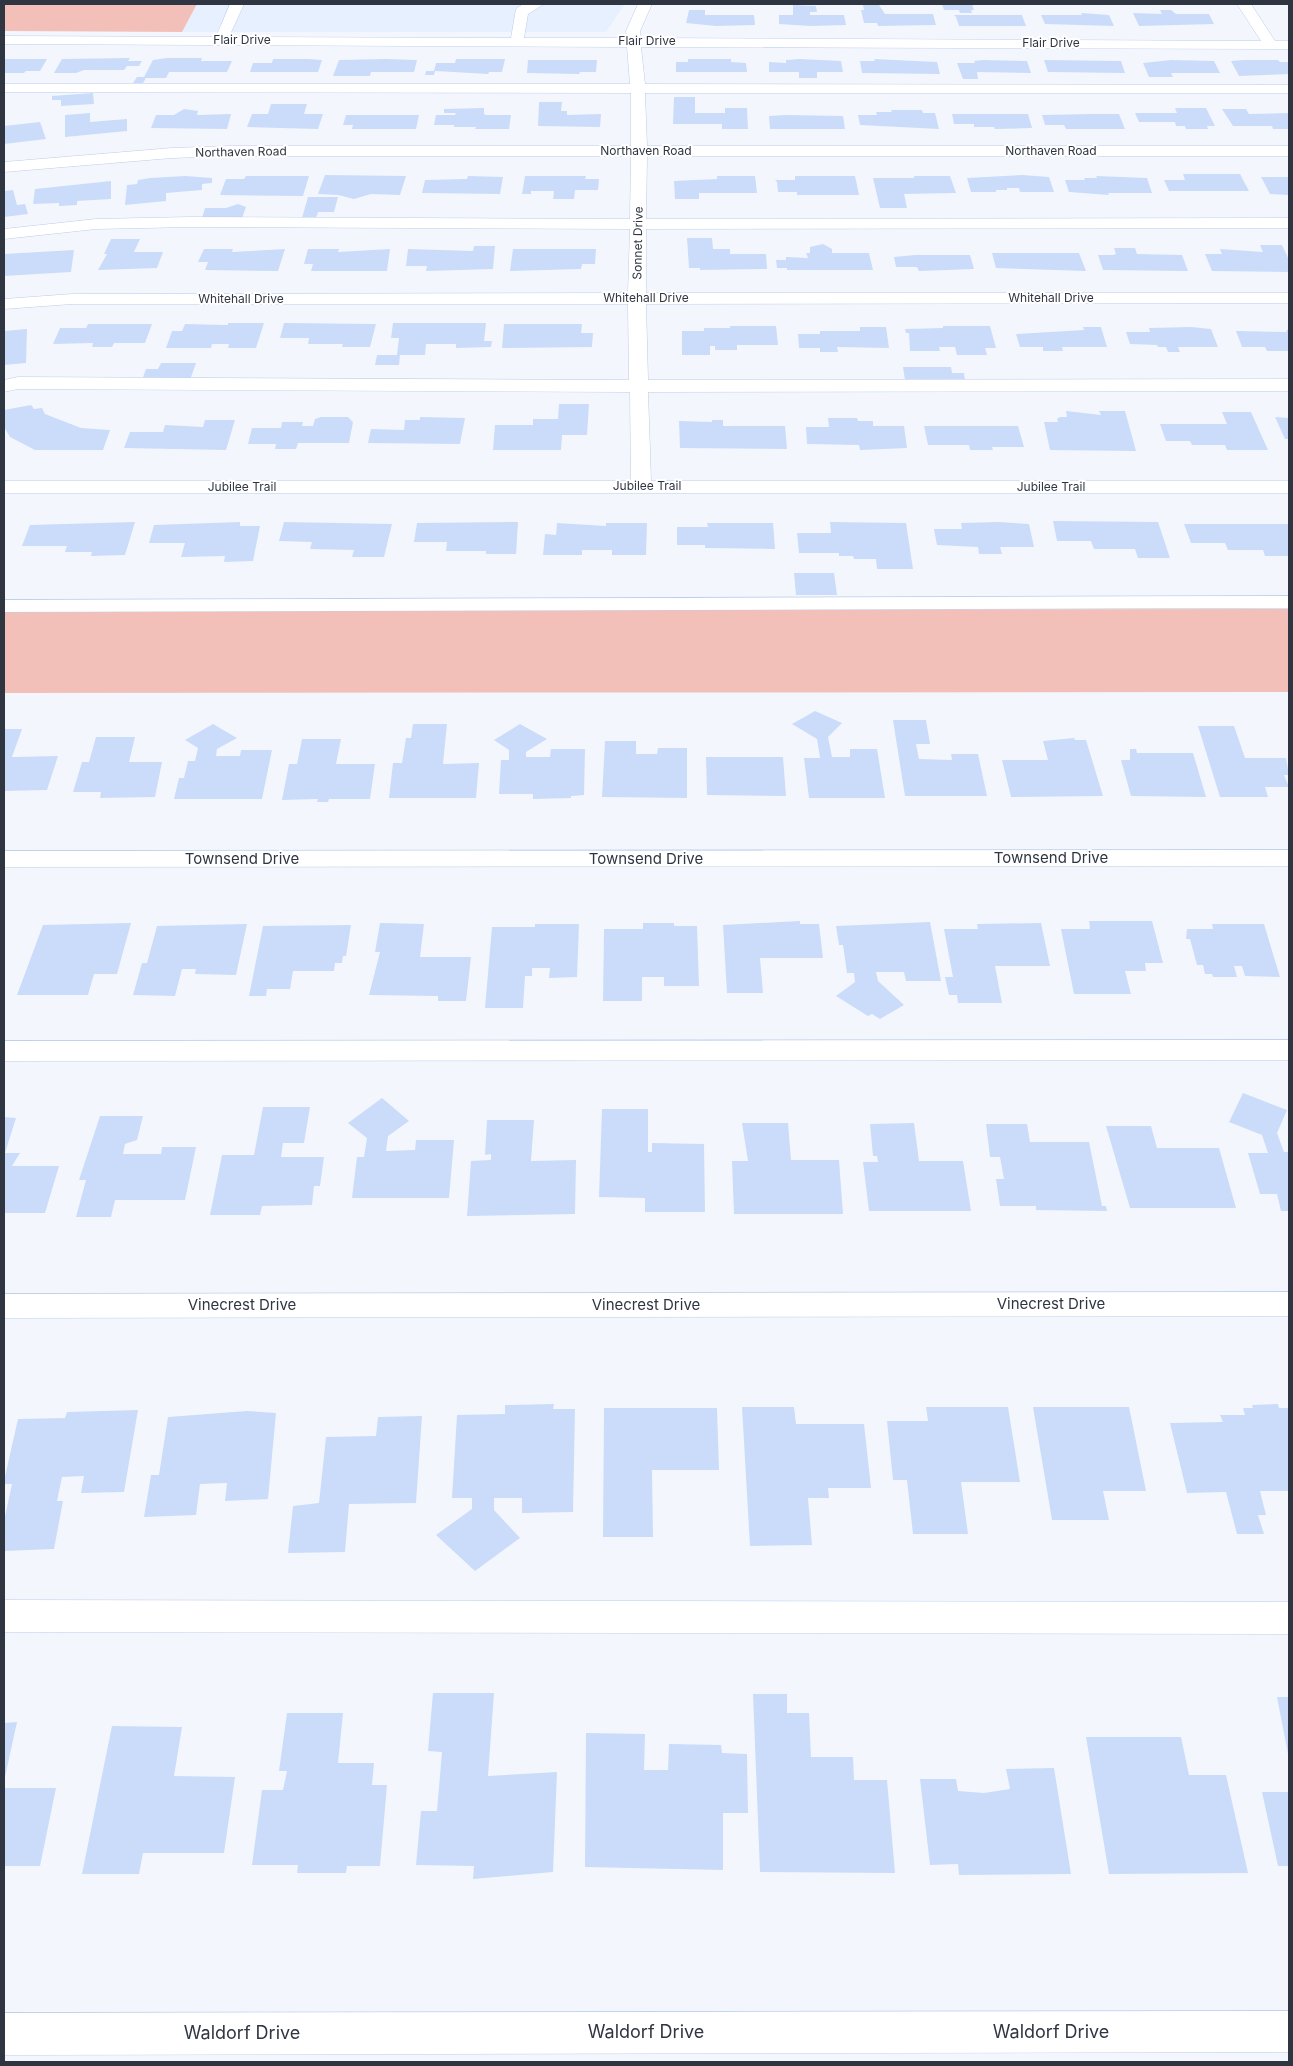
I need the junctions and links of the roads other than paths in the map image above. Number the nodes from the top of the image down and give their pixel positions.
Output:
1 (237, 4) edge
2 (537, 4) edge
3 (645, 4) edge
4 (1244, 4) edge
5 (4, 40) edge
6 (221, 40) junction
7 (517, 41) junction
8 (634, 41) junction
9 (1272, 45) junction
10 (1289, 45) edge
11 (4, 88) edge
12 (638, 89) junction
13 (1289, 89) edge
14 (639, 151) junction
15 (1289, 151) edge
16 (4, 167) edge
17 (1289, 223) edge
18 (638, 224) junction
19 (4, 234) edge
20 (637, 298) junction
21 (1289, 298) edge
22 (4, 304) edge
23 (1289, 385) edge
24 (4, 386) edge
25 (639, 386) junction
26 (641, 486) junction
27 (4, 487) edge
28 (1289, 487) edge
29 (1289, 602) edge
30 (4, 606) edge
31 (1289, 858) edge
32 (4, 859) edge
33 (1289, 1050) edge
34 (4, 1051) edge
35 (1289, 1304) edge
36 (4, 1306) edge
37 (4, 1616) edge
38 (1289, 1618) edge
39 (1289, 2031) edge
40 (4, 2034) edge

1 - 6 street
2 - 7 street
3 - 8 street, Sonnet Drive
4 - 9 street
5 - 6 street, Flair Drive
6 - 7 street, Flair Drive
7 - 8 street, Flair Drive
8 - 9 street, Flair Drive
8 - 12 street, Sonnet Drive
9 - 10 street, Flair Drive
11 - 12 street
12 - 13 street
12 - 14 street, Sonnet Drive
14 - 15 street, Northaven Road
14 - 16 street, Northaven Road
14 - 18 street, Sonnet Drive
17 - 18 street
18 - 19 street
18 - 20 street, Sonnet Drive
20 - 21 street, Whitehall Drive
20 - 22 street, Whitehall Drive
20 - 25 street, Sonnet Drive
23 - 25 street
24 - 25 street
25 - 26 street, Sonnet Drive
26 - 27 street, Jubilee Trail
26 - 28 street, Jubilee Trail
29 - 30 street
31 - 32 street, Townsend Drive
33 - 34 street
35 - 36 street, Vinecrest Drive
37 - 38 street
39 - 40 street, Waldorf Drive

